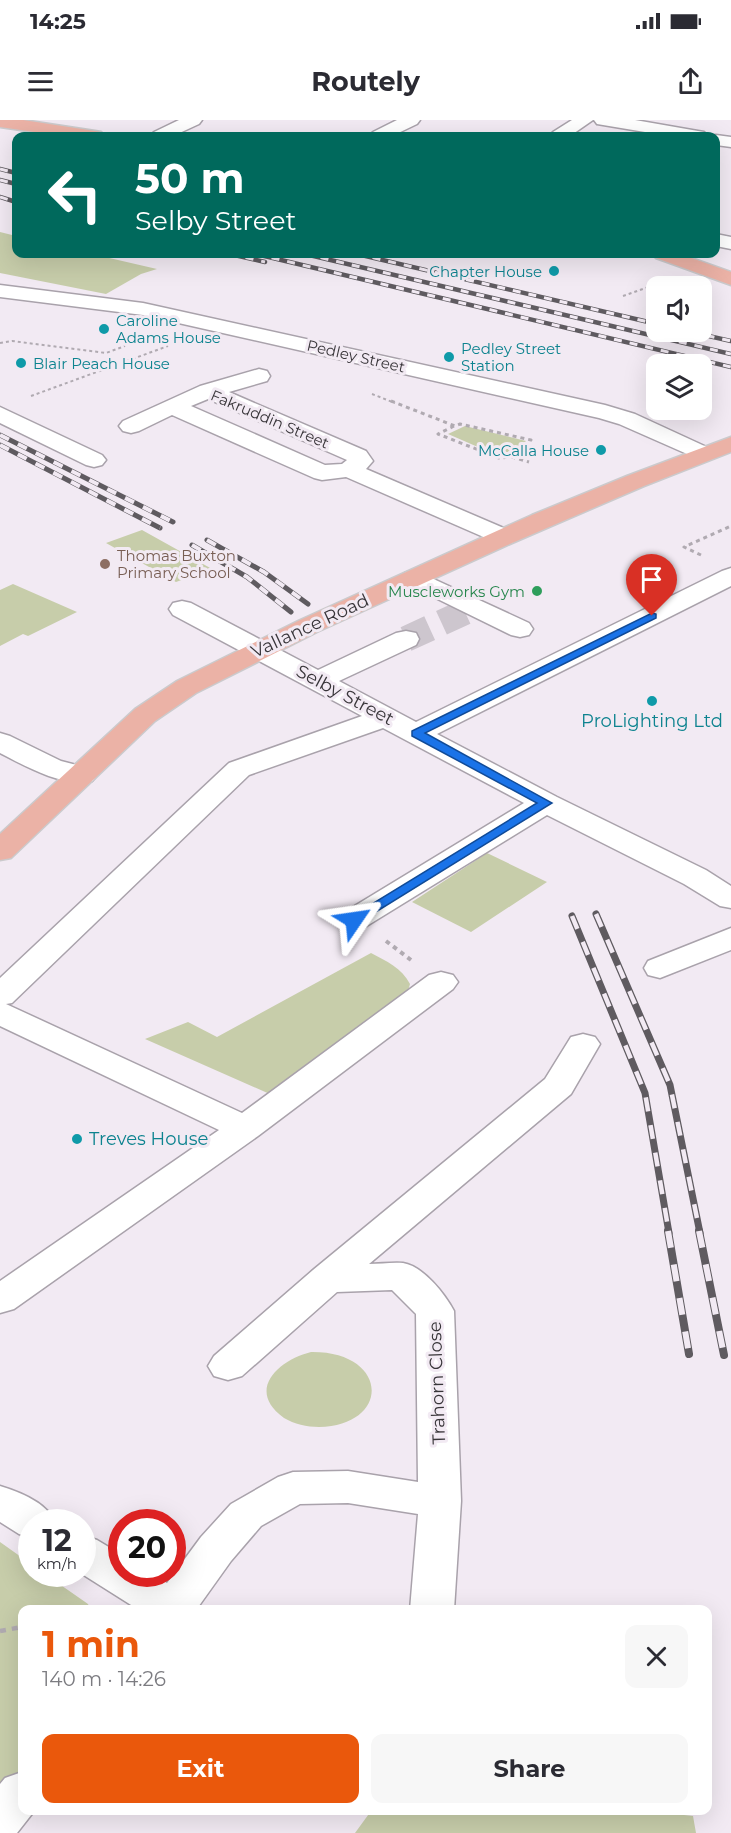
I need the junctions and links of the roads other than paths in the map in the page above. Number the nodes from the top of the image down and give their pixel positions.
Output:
1 (193, 120) edge
2 (411, 120) edge
3 (584, 120) edge
4 (603, 120) edge
5 (0, 122) edge
6 (68, 132) edge
7 (168, 132) edge
8 (387, 132) edge
9 (565, 132) edge
10 (674, 132) edge
11 (674, 258) edge
12 (731, 279) edge
13 (0, 291) edge
14 (259, 376) dead end
15 (208, 391) junction
16 (172, 406) junction
17 (0, 414) edge
18 (131, 426) dead end
19 (731, 444) edge
20 (91, 450) dead end
21 (703, 454) junction
22 (349, 470) junction
23 (504, 537) junction
24 (721, 567) edge
25 (414, 578) junction
26 (182, 609) dead end
27 (520, 629) dead end
28 (405, 639) tunnel mouth
29 (259, 650) junction
30 (317, 681) junction
31 (386, 717) junction
32 (416, 733) junction
33 (0, 742) edge
34 (82, 775) junction
35 (546, 803) junction
36 (0, 851) edge
37 (731, 899) edge
38 (354, 920) road end
39 (731, 938) edge
40 (660, 968) dead end
41 (441, 982) road end
42 (0, 996) edge
43 (0, 1013) edge
44 (583, 1044) dead end
45 (245, 1128) junction
46 (327, 1279) junction
47 (0, 1300) edge
48 (228, 1366) dead end
49 (440, 1501) junction
50 (0, 1502) edge
51 (18, 1513) edge
52 (96, 1560) edge
53 (165, 1605) edge
54 (174, 1605) edge
55 (432, 1605) edge
56 (18, 1797) edge
57 (0, 1819) edge

1 - 7 street
2 - 8 street
3 - 9 street
4 - 10 street
5 - 6 main road
11 - 12 main road
13 - 21 street, Pedley Street
14 - 15 street
15 - 16 street, Fakruddin Street
15 - 22 street, Fakruddin Street
16 - 18 street
16 - 22 street, Fakruddin Street
17 - 20 street
19 - 21 main road, Vallance Road
21 - 23 main road, Vallance Road
22 - 23 street, Fakruddin Street
23 - 25 main road, Vallance Road
24 - 32 street
25 - 27 street
25 - 29 main road, Vallance Road
26 - 29 street, Selby Street
28 - 30 street
29 - 30 street, Selby Street
29 - 34 main road, Vallance Road
30 - 31 street, Selby Street
31 - 32 street, Selby Street
31 - 42 street
32 - 35 street, Selby Street
33 - 34 street
34 - 36 main road, Vallance Road
35 - 37 street, Selby Street
35 - 38 street
39 - 40 street
41 - 45 street
43 - 45 street
44 - 46 street
45 - 47 street
46 - 48 street
46 - 49 street, Trahorn Close
49 - 54 street
49 - 55 street, Trahorn Close
50 - 51 street
52 - 53 street
56 - 57 street

